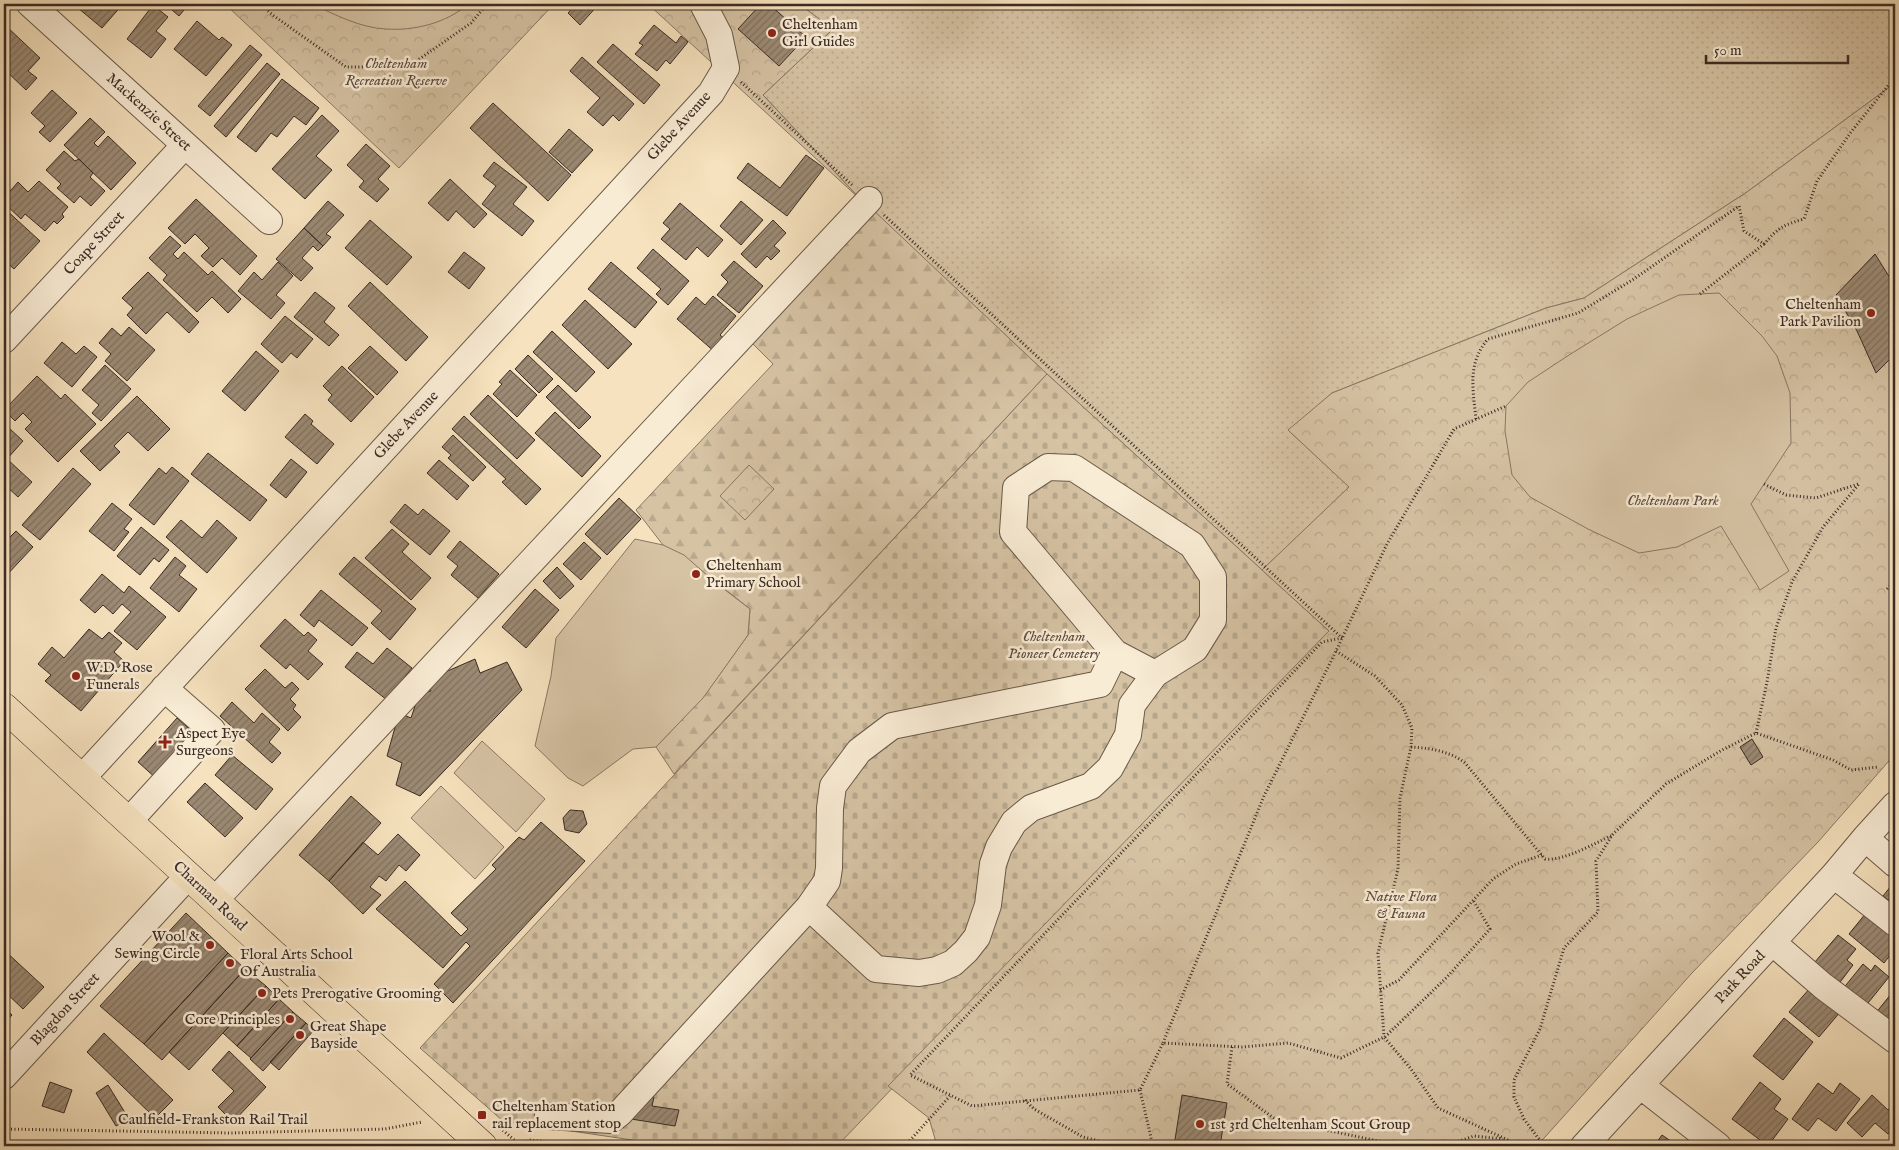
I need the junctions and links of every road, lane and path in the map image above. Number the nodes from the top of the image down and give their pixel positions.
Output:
1 (30, 4) edge
2 (260, 4) edge
3 (487, 4) edge
4 (703, 4) edge
5 (726, 68) junction
6 (1895, 77) edge
7 (185, 145) junction
8 (869, 200) junction
9 (269, 221) dead end
10 (1764, 244) junction
11 (1700, 294) dead end
12 (4, 340) edge
13 (1506, 406) dead end
14 (1476, 419) junction
15 (1764, 484) dead end
16 (1895, 581) edge
17 (1888, 588) dead end
18 (1342, 638) junction
19 (1336, 651) junction
20 (1115, 653) junction
21 (1155, 674) junction
22 (1100, 684) junction
23 (164, 688) junction
24 (1132, 705) junction
25 (4, 707) edge
26 (1756, 732) junction
27 (1411, 747) junction
28 (1878, 767) dead end
29 (82, 778) junction
30 (1895, 805) edge
31 (129, 821) junction
32 (1613, 834) junction
33 (1865, 838) junction
34 (1542, 855) junction
35 (1895, 864) edge
36 (1834, 875) junction
37 (188, 876) junction
38 (215, 900) junction
39 (1473, 900) junction
40 (809, 907) junction
41 (1895, 922) edge
42 (1772, 942) junction
43 (1380, 990) junction
44 (1384, 1037) junction
45 (1895, 1040) edge
46 (1163, 1043) junction
47 (1232, 1047) junction
48 (4, 1076) edge
49 (1640, 1085) junction
50 (1140, 1090) junction
51 (950, 1096) junction
52 (1025, 1100) junction
53 (548, 1116) dead end
54 (421, 1121) dead end
55 (4, 1128) edge
56 (1508, 1140) junction
57 (483, 1146) edge
58 (517, 1146) edge
59 (595, 1146) edge
60 (905, 1146) edge
61 (1119, 1146) edge
62 (1153, 1146) edge
63 (1400, 1146) edge
64 (1445, 1146) edge
65 (1516, 1146) edge
66 (1547, 1146) edge
67 (1584, 1146) edge
68 (1718, 1146) edge

1 - 7 street, Mackenzie Street
2 - 3 path
4 - 5 street
5 - 8 path
5 - 23 street, Glebe Avenue
6 - 10 path
7 - 9 street, Mackenzie Street
7 - 12 street, Coape Street
8 - 18 path
8 - 38 street
10 - 11 path
10 - 14 path
13 - 14 path
14 - 18 path
15 - 26 path
16 - 17 path
18 - 19 path
18 - 51 path
19 - 27 path
19 - 46 path
20 - 21 street
20 - 21 street
20 - 22 street
21 - 24 street
22 - 24 street
22 - 40 street
23 - 29 street, Glebe Avenue
23 - 31 street
24 - 40 street
25 - 29 main road, Charman Road
26 - 28 path
26 - 32 path
27 - 34 path
27 - 43 path
29 - 31 main road, Charman Road
30 - 33 street, Park Road
31 - 37 main road, Charman Road
32 - 34 path
32 - 66 path
33 - 35 street
33 - 36 street, Park Road
34 - 39 path
36 - 41 street
36 - 42 street, Park Road
37 - 38 main road, Charman Road
37 - 48 street, Blagdon Street
38 - 57 main road, Charman Road
39 - 43 path
39 - 44 path
40 - 53 street
42 - 45 street
42 - 49 street, Park Road
43 - 44 path
44 - 47 path
44 - 56 path
46 - 47 path
46 - 50 path
47 - 63 path
49 - 67 street, Park Road
49 - 68 street
50 - 52 path
50 - 62 path
51 - 52 path
51 - 60 path
52 - 61 path
54 - 55 path, Caulfield-Frankston Rail Trail
56 - 64 path
56 - 65 path
58 - 59 path

